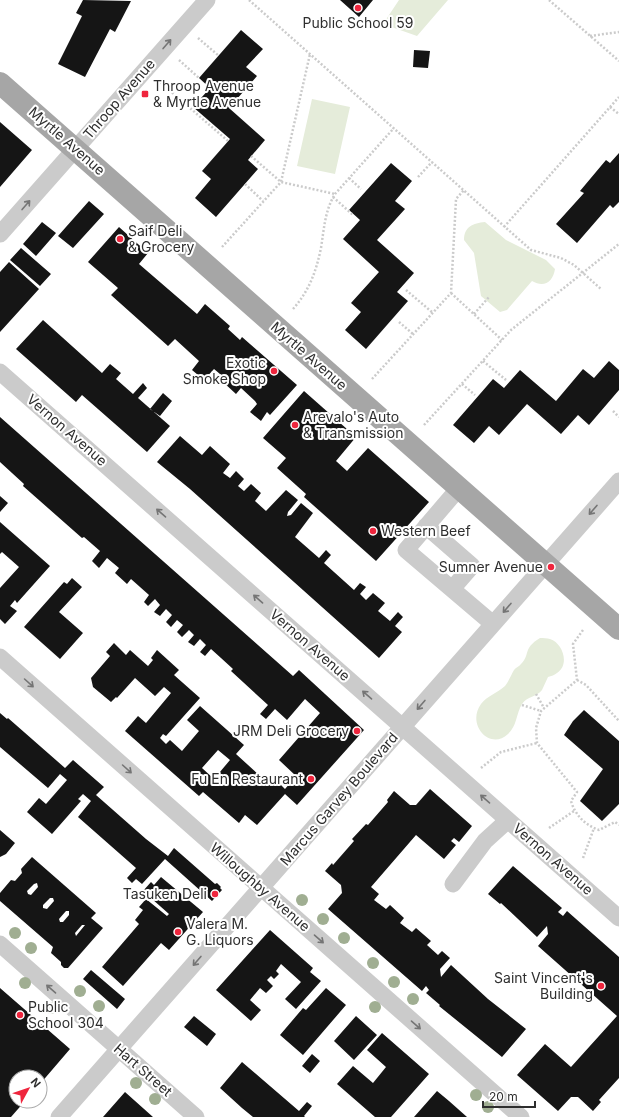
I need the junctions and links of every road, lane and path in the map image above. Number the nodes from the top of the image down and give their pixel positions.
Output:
1 (207, 0) edge
2 (249, 0) edge
3 (549, 0) edge
4 (619, 32) edge
5 (590, 36) junction
6 (198, 38) dead end
7 (310, 54) junction
8 (219, 56) dead end
9 (179, 60) dead end
10 (619, 61) edge
11 (199, 78) dead end
12 (160, 82) dead end
13 (0, 83) edge
14 (619, 97) edge
15 (610, 107) junction
16 (619, 114) edge
17 (394, 128) junction
18 (228, 141) dead end
19 (75, 149) junction
20 (251, 156) dead end
21 (432, 162) junction
22 (418, 177) dead end
23 (349, 178) junction
24 (280, 182) junction
25 (245, 184) dead end
26 (361, 189) dead end
27 (464, 190) junction
28 (335, 194) junction
29 (333, 197) junction
30 (263, 201) junction
31 (353, 215) dead end
32 (504, 227) junction
33 (0, 234) edge
34 (618, 246) edge
35 (222, 247) dead end
36 (582, 272) junction
37 (601, 289) dead end
38 (406, 290) dead end
39 (451, 293) junction
40 (489, 298) dead end
41 (293, 310) dead end
42 (433, 313) junction
43 (474, 314) junction
44 (400, 322) dead end
45 (413, 334) junction
46 (502, 340) junction
47 (483, 361) junction
48 (0, 372) edge
49 (372, 379) dead end
50 (506, 380) dead end
51 (462, 384) junction
52 (474, 394) dead end
53 (613, 411) dead end
54 (619, 417) edge
55 (424, 425) dead end
56 (619, 481) edge
57 (459, 488) junction
58 (426, 526) junction
59 (546, 564) junction
60 (452, 589) junction
61 (493, 624) junction
62 (619, 629) edge
63 (583, 630) dead end
64 (0, 657) edge
65 (577, 680) junction
66 (536, 694) dead end
67 (522, 705) dead end
68 (544, 708) junction
69 (541, 711) junction
70 (619, 721) edge
71 (403, 727) junction
72 (537, 743) junction
73 (481, 768) dead end
74 (574, 812) junction
75 (508, 820) junction
76 (619, 824) edge
77 (549, 828) dead end
78 (594, 828) junction
79 (583, 858) dead end
80 (453, 884) dead end
81 (261, 888) junction
82 (619, 918) edge
83 (0, 944) edge
84 (119, 1049) junction
85 (59, 1117) edge
86 (196, 1117) edge
87 (521, 1117) edge

19 -> 1 street, Throop Avenue
2 - 7 path
3 - 5 path
4 - 5 path
5 - 10 path
6 - 8 path
7 - 17 path
7 - 24 path
9 - 11 path
12 - 18 path
13 - 19 main road, Myrtle Avenue
14 - 15 path
15 - 16 path
15 - 32 path
17 - 21 path
17 - 23 path
33 -> 19 street, Throop Avenue
19 - 57 main road, Myrtle Avenue
20 - 24 path
21 - 22 path
21 - 27 path
23 - 26 path
23 - 28 path
24 - 28 path
24 - 30 path
25 - 30 path
27 - 32 path
27 - 39 path
28 - 29 path
29 - 31 path
29 - 41 path
30 - 35 path
32 - 36 path
34 - 36 path
36 - 37 path
36 - 46 path
38 - 42 path
39 - 42 path
39 - 43 path
40 - 43 path
42 - 45 path
43 - 46 path
44 - 45 path
45 - 49 path
46 - 47 path
47 - 50 path
47 - 51 path
71 -> 48 street, Vernon Avenue
51 - 52 path
51 - 55 path
53 - 54 path
56 -> 59 street, Marcus Garvey Boulevard
57 - 58 street
57 - 59 main road, Myrtle Avenue
58 - 60 street
58 - 60 street
59 -> 61 street, Marcus Garvey Boulevard
59 - 62 main road, Myrtle Avenue
60 - 61 street
61 -> 71 street, Marcus Garvey Boulevard
63 - 65 path
64 -> 81 street, Willoughby Avenue
65 - 68 path
65 - 70 path
66 - 68 path
67 - 69 path
68 - 69 path
69 - 72 path
75 -> 71 street, Vernon Avenue
71 - 81 street, Marcus Garvey Boulevard
72 - 73 path
72 - 74 path
74 - 77 path
74 - 78 path
75 - 80 street
75 - 82 street, Vernon Avenue
76 - 78 path
78 - 79 path
81 -> 84 street, Marcus Garvey Boulevard
81 -> 87 street, Willoughby Avenue
84 -> 83 street, Hart Street
84 - 85 street, Marcus Garvey Boulevard
84 - 86 street, Hart Street

